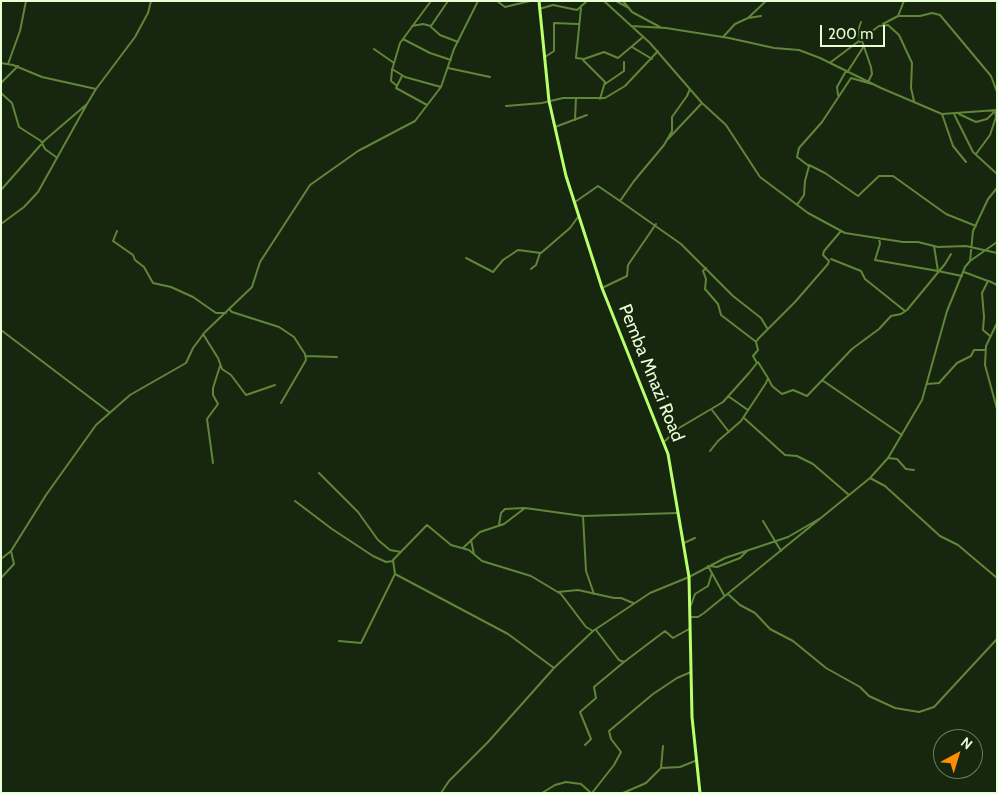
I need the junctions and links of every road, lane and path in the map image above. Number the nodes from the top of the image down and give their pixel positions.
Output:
1 (26, 1) edge
2 (151, 1) edge
3 (431, 1) edge
4 (448, 1) edge
5 (478, 1) edge
6 (497, 1) edge
7 (530, 1) edge
8 (539, 1) edge
9 (587, 1) edge
10 (604, 1) edge
11 (616, 1) edge
12 (623, 1) edge
13 (766, 1) edge
14 (904, 1) edge
15 (581, 8) junction
16 (539, 9) junction
17 (630, 9) junction
18 (761, 16) dead end
19 (898, 16) junction
20 (748, 18) junction
21 (861, 22) dead end
22 (578, 24) junction
23 (882, 24) junction
24 (412, 26) junction
25 (431, 26) junction
26 (631, 26) junction
27 (661, 28) junction
28 (643, 37) junction
29 (723, 37) junction
30 (403, 38) junction
31 (861, 41) junction
32 (458, 42) junction
33 (865, 46) junction
34 (632, 47) junction
35 (374, 49) dead end
36 (658, 51) junction
37 (545, 58) junction
38 (652, 59) junction
39 (451, 60) junction
40 (583, 60) junction
41 (624, 62) dead end
42 (831, 62) junction
43 (1, 63) edge
44 (394, 63) junction
45 (8, 64) junction
46 (18, 66) junction
47 (392, 68) junction
48 (448, 68) junction
49 (847, 71) junction
50 (402, 76) junction
51 (490, 77) dead end
52 (868, 82) junction
53 (1, 83) edge
54 (605, 84) junction
55 (873, 84) junction
56 (396, 85) junction
57 (441, 87) junction
58 (690, 87) junction
59 (96, 89) junction
60 (997, 92) edge
61 (1, 93) edge
62 (838, 96) junction
63 (576, 98) junction
64 (600, 99) junction
65 (549, 101) junction
66 (702, 103) junction
67 (916, 103) junction
68 (87, 104) junction
69 (427, 105) junction
70 (506, 106) dead end
71 (996, 110) edge
72 (942, 114) junction
73 (954, 114) junction
74 (958, 114) junction
75 (587, 115) dead end
76 (575, 120) junction
77 (555, 127) junction
78 (667, 140) junction
79 (42, 143) junction
80 (976, 154) junction
81 (56, 157) junction
82 (966, 162) dead end
83 (809, 165) junction
84 (997, 174) edge
85 (997, 188) edge
86 (1, 190) edge
87 (620, 201) junction
88 (574, 202) junction
89 (797, 205) junction
90 (580, 217) junction
91 (1, 224) edge
92 (656, 224) junction
93 (976, 226) junction
94 (117, 231) dead end
95 (840, 231) junction
96 (879, 238) junction
97 (997, 242) edge
98 (934, 246) junction
99 (971, 247) junction
100 (985, 251) junction
101 (540, 253) junction
102 (997, 253) edge
103 (952, 254) dead end
104 (466, 258) dead end
105 (831, 259) dead end
106 (970, 261) junction
107 (706, 268) junction
108 (531, 269) dead end
109 (938, 271) junction
110 (964, 272) junction
111 (962, 276) junction
112 (987, 280) junction
113 (997, 285) edge
114 (602, 288) junction
115 (230, 309) junction
116 (905, 311) junction
117 (226, 313) junction
118 (997, 323) edge
119 (768, 328) junction
120 (1, 330) edge
121 (203, 334) junction
122 (990, 336) junction
123 (756, 342) junction
124 (985, 350) junction
125 (306, 356) junction
126 (337, 357) dead end
127 (756, 360) junction
128 (220, 366) junction
129 (768, 378) junction
130 (822, 380) junction
131 (275, 384) dead end
132 (927, 384) junction
133 (728, 396) junction
134 (282, 403) dead end
135 (997, 409) edge
136 (712, 410) junction
137 (748, 410) junction
138 (109, 412) junction
139 (744, 418) junction
140 (997, 427) edge
141 (730, 432) junction
142 (997, 434) edge
143 (902, 435) junction
144 (665, 440) junction
145 (710, 451) dead end
146 (888, 458) junction
147 (213, 463) dead end
148 (914, 470) dead end
149 (319, 473) dead end
150 (870, 478) junction
151 (849, 495) junction
152 (295, 501) dead end
153 (524, 508) junction
154 (678, 513) junction
155 (583, 516) junction
156 (819, 519) junction
157 (763, 521) dead end
158 (499, 526) junction
159 (695, 538) dead end
160 (471, 540) junction
161 (777, 541) junction
162 (684, 542) junction
163 (464, 548) junction
164 (749, 549) junction
165 (11, 551) junction
166 (781, 551) junction
167 (401, 552) junction
168 (474, 554) junction
169 (1, 559) edge
170 (392, 561) junction
171 (708, 566) junction
172 (395, 574) junction
173 (712, 574) junction
174 (688, 577) junction
175 (1, 578) edge
176 (997, 578) edge
177 (558, 592) junction
178 (594, 594) junction
179 (726, 594) junction
180 (633, 603) junction
181 (689, 606) junction
182 (689, 617) junction
183 (689, 629) junction
184 (595, 630) junction
185 (997, 639) edge
186 (339, 641) dead end
187 (624, 662) junction
188 (554, 668) junction
189 (691, 672) junction
190 (585, 745) dead end
191 (663, 746) dead end
192 (695, 761) junction
193 (661, 768) junction
194 (441, 793) edge
195 (542, 793) edge
196 (591, 793) edge
197 (623, 793) edge
198 (700, 793) edge

1 - 45 street
2 - 59 street
3 - 24 street
4 - 25 street
5 - 32 street
6 - 7 street
8 - 16 main road, Pemba Mnazi Road
9 - 15 street
10 - 26 street
11 - 17 street
12 - 17 street
13 - 20 street
14 - 19 street
15 - 16 street
15 - 22 street
16 - 37 main road, Pemba Mnazi Road
17 - 27 street
18 - 20 street
19 - 23 street
19 - 60 street
20 - 29 street
21 - 31 street
22 - 37 street
22 - 40 street
23 - 31 street
23 - 67 street
24 - 25 street
24 - 30 street
25 - 32 street
26 - 27 street
26 - 28 street
27 - 29 street
28 - 34 street
28 - 36 street
29 - 42 street
30 - 39 street
30 - 44 street
31 - 33 street
31 - 42 street
32 - 39 street
33 - 49 street
33 - 52 street
34 - 38 street
34 - 40 street
35 - 44 street
36 - 38 street
36 - 58 street
37 - 65 main road, Pemba Mnazi Road
38 - 64 street
39 - 48 street
40 - 54 street
41 - 54 street
42 - 49 street
43 - 45 street
44 - 47 street
45 - 46 street
46 - 53 street
46 - 59 street
47 - 50 street
47 - 56 street
48 - 51 street
48 - 57 street
49 - 52 street
49 - 62 street
50 - 56 street
50 - 57 street
52 - 55 street
54 - 64 street
55 - 62 street
55 - 67 street
56 - 69 street
57 - 69 street
58 - 66 street
58 - 78 street
59 - 68 street
61 - 79 street
62 - 83 street
63 - 64 street
63 - 65 street
63 - 76 street
65 - 70 street
65 - 77 main road, Pemba Mnazi Road
66 - 78 street
66 - 89 street
67 - 72 street
68 - 79 street
68 - 81 street
69 - 115 street
71 - 74 street
71 - 74 street
71 - 80 street
72 - 73 street
72 - 82 street
73 - 74 street
73 - 80 street
75 - 76 street
76 - 77 street
77 - 88 main road, Pemba Mnazi Road
78 - 87 street
79 - 81 street
79 - 86 street
80 - 84 street
81 - 91 street
83 - 89 street
83 - 93 street
85 - 93 street
87 - 88 street
87 - 92 street
88 - 90 main road, Pemba Mnazi Road
89 - 95 street
90 - 101 street
90 - 114 main road, Pemba Mnazi Road
92 - 107 street
92 - 114 street
93 - 99 street
94 - 117 street
95 - 96 street
95 - 119 street
96 - 98 street
96 - 109 street
97 - 100 street
98 - 99 street
98 - 109 street
99 - 100 street
99 - 106 street
100 - 102 street
100 - 106 street
101 - 104 street
101 - 108 street
103 - 109 street
105 - 116 street
106 - 110 street
107 - 119 street
107 - 123 street
109 - 111 street
109 - 116 street
110 - 111 street
110 - 112 street
111 - 132 street
112 - 113 street
112 - 122 street
114 - 144 main road, Pemba Mnazi Road
115 - 117 street
115 - 125 street
116 - 130 street
117 - 121 street
118 - 122 street
119 - 123 street
120 - 138 street
121 - 128 street
121 - 138 street
122 - 124 street
123 - 127 street
124 - 132 street
124 - 135 street
125 - 126 street
125 - 134 street
127 - 129 street
127 - 133 street
128 - 131 street
128 - 147 street
129 - 130 street
129 - 137 street
130 - 143 street
132 - 143 street
133 - 136 street
133 - 137 street
136 - 141 street
136 - 144 street
137 - 139 street
138 - 165 street
139 - 141 street
139 - 151 street
140 - 142 street
141 - 145 street
143 - 146 street
144 - 154 main road, Pemba Mnazi Road
146 - 148 street
146 - 150 street
149 - 167 street
150 - 151 street
150 - 176 street
151 - 156 street
152 - 170 street
153 - 155 street
153 - 158 street
153 - 158 street
154 - 155 street
154 - 162 main road, Pemba Mnazi Road
155 - 178 street
156 - 161 street
156 - 166 street
157 - 161 street
158 - 160 street
159 - 162 street
160 - 163 street
160 - 168 street
161 - 164 street
161 - 166 street
162 - 174 main road, Pemba Mnazi Road
163 - 167 street
163 - 168 street
164 - 171 street
164 - 171 street
165 - 169 street
165 - 175 street
166 - 179 street
167 - 170 street
168 - 177 street
170 - 172 street
171 - 173 street
171 - 174 street
172 - 186 street
172 - 188 street
173 - 179 street
173 - 181 street
174 - 180 street
174 - 181 main road, Pemba Mnazi Road
177 - 178 street
177 - 184 street
178 - 180 street
179 - 182 street
179 - 185 street
180 - 184 street
181 - 182 main road, Pemba Mnazi Road
182 - 183 main road, Pemba Mnazi Road
183 - 187 street
183 - 189 main road, Pemba Mnazi Road
184 - 187 street
184 - 188 street
187 - 190 street
188 - 194 street
189 - 192 main road, Pemba Mnazi Road
189 - 196 street
191 - 193 street
192 - 193 street
192 - 198 main road, Pemba Mnazi Road
193 - 197 street
195 - 196 street

